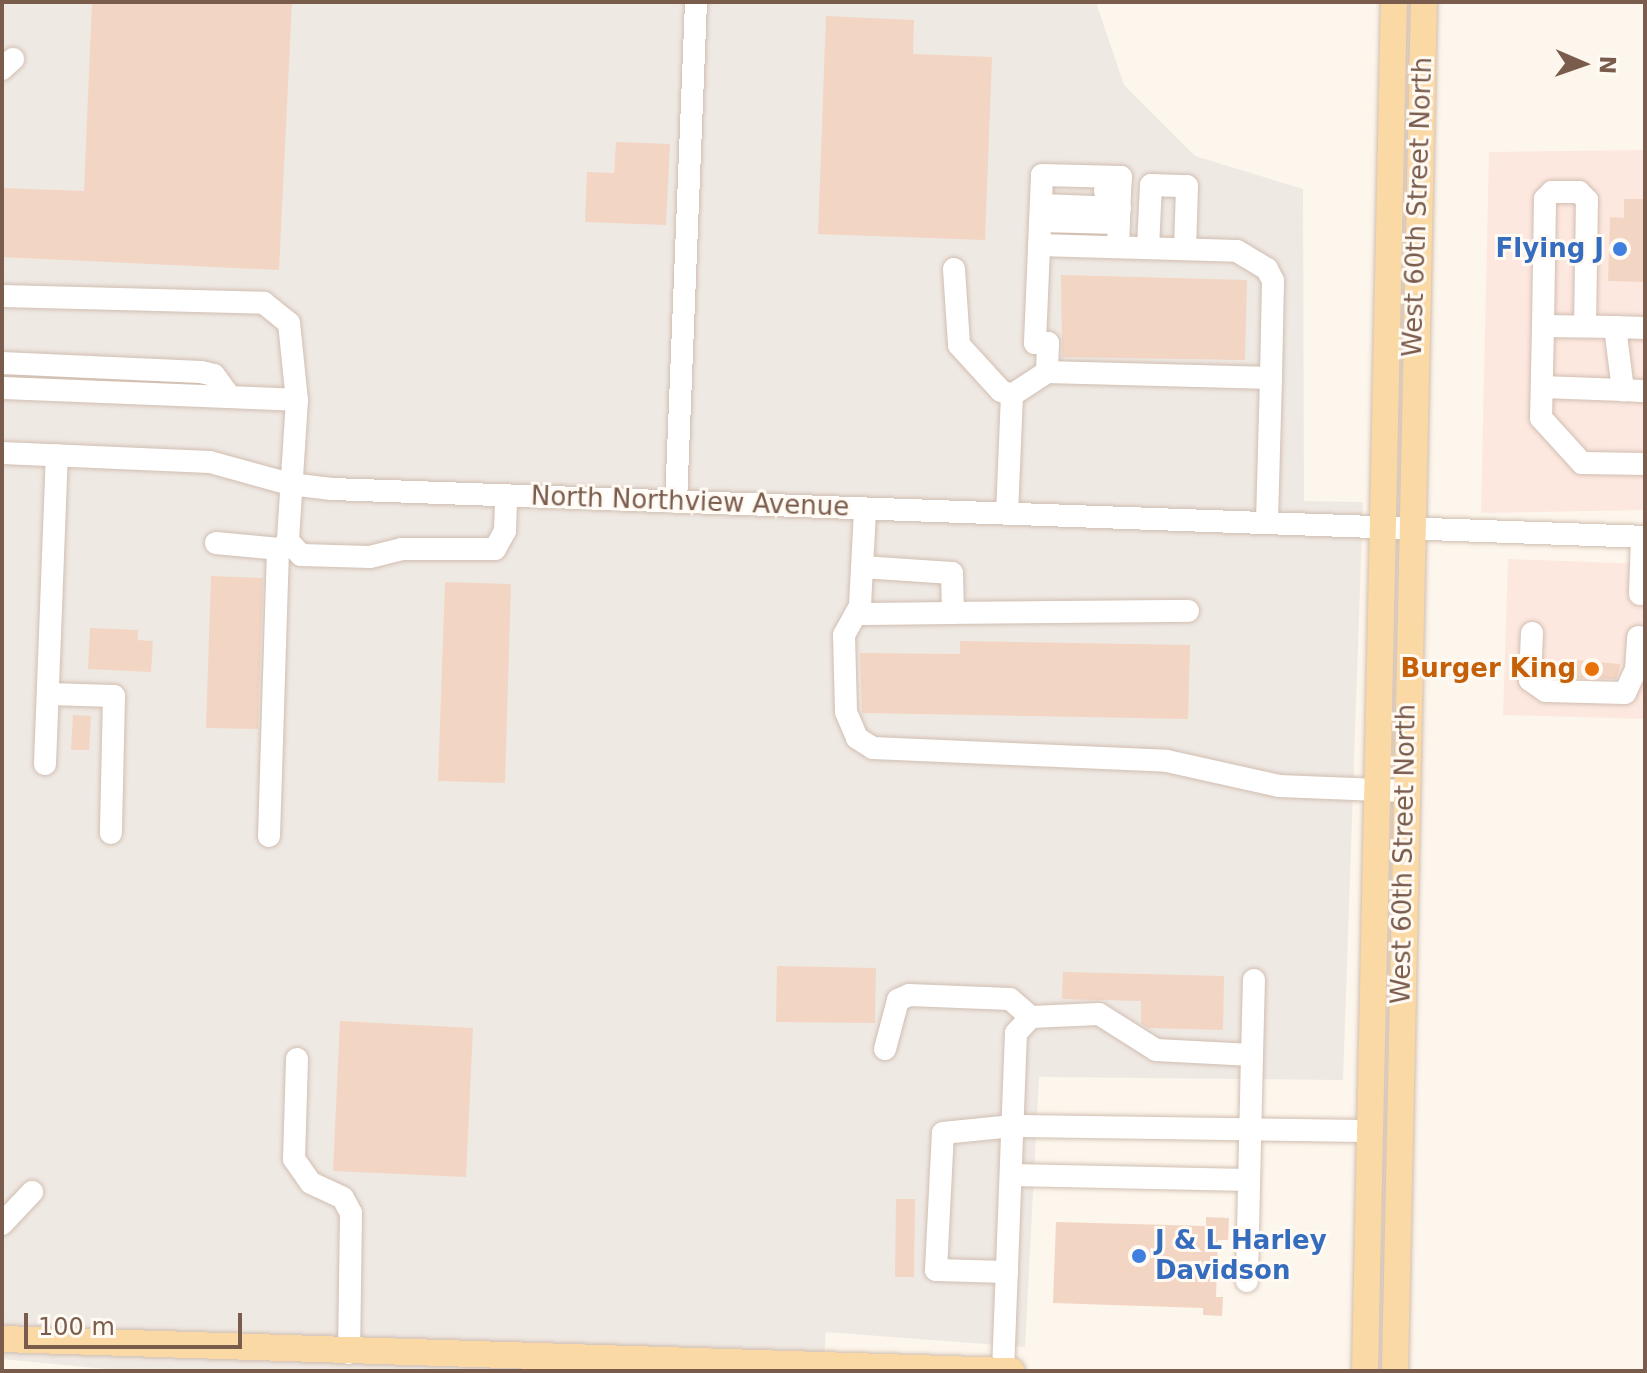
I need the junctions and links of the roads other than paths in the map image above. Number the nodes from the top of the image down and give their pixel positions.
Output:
1 (696, 2) edge
2 (1394, 2) edge
3 (1424, 2) edge
4 (1041, 205) junction
5 (1120, 207) junction
6 (1039, 245) junction
7 (1118, 247) junction
8 (1148, 248) junction
9 (1185, 249) junction
10 (954, 269) dead end
11 (2, 296) edge
12 (1543, 326) junction
13 (1585, 326) junction
14 (1615, 327) junction
15 (1645, 328) edge
16 (2, 363) edge
17 (1047, 372) junction
18 (1271, 378) junction
19 (1542, 387) junction
20 (2, 388) edge
21 (1634, 390) edge
22 (1012, 395) junction
23 (229, 396) junction
24 (297, 400) junction
25 (2, 453) edge
26 (57, 455) junction
27 (1645, 464) edge
28 (290, 484) junction
29 (506, 495) junction
30 (676, 502) junction
31 (865, 509) junction
32 (1007, 514) junction
33 (1267, 523) junction
34 (1381, 529) junction
35 (1411, 530) junction
36 (1643, 537) edge
37 (216, 543) dead end
38 (284, 545) junction
39 (862, 567) junction
40 (1640, 594) dead end
41 (860, 606) junction
42 (1188, 611) dead end
43 (953, 613) junction
44 (1532, 633) dead end
45 (1638, 637) dead end
46 (49, 694) junction
47 (45, 764) dead end
48 (1376, 789) junction
49 (1406, 791) junction
50 (111, 833) dead end
51 (269, 836) dead end
52 (1254, 980) dead end
53 (1031, 1017) junction
54 (885, 1049) dead end
55 (1252, 1055) junction
56 (297, 1059) dead end
57 (1013, 1126) junction
58 (1250, 1129) junction
59 (1370, 1131) junction
60 (1011, 1175) junction
61 (1249, 1180) junction
62 (32, 1192) dead end
63 (2, 1224) edge
64 (1007, 1272) junction
65 (1247, 1281) dead end
66 (2, 1339) edge
67 (355, 1359) edge
68 (558, 1365) edge
69 (774, 1368) edge
70 (1003, 1371) edge
71 (1011, 1371) edge
72 (1365, 1371) edge
73 (1395, 1371) edge

1 - 30 street
2 - 34 main road, West 60th Street North
3 - 35 main road, West 60th Street North
4 - 5 street
4 - 5 street
4 - 6 street
5 - 7 street
6 - 7 street
6 - 17 street
7 - 8 street
8 - 9 street
8 - 9 street
9 - 18 street
10 - 22 street
11 - 24 street
12 - 13 street
12 - 13 street
12 - 19 street
13 - 14 street
14 - 15 street
14 - 21 street
16 - 23 street
17 - 18 street
17 - 22 street
18 - 33 street
19 - 21 street
19 - 27 street
20 - 23 street
22 - 32 street
23 - 24 street
24 - 28 street
25 - 26 street, North Northview Avenue
26 - 28 street, North Northview Avenue
26 - 46 street
28 - 29 street, North Northview Avenue
28 - 38 street
29 - 30 street, North Northview Avenue
29 - 38 street
30 - 31 street, North Northview Avenue
31 - 32 street, North Northview Avenue
31 - 39 street
32 - 33 street, North Northview Avenue
33 - 34 street, North Northview Avenue
34 - 35 street, North Northview Avenue
34 - 48 main road, West 60th Street North
35 - 36 street, North Northview Avenue
35 - 49 main road, West 60th Street North
36 - 40 street
37 - 38 street
38 - 51 street
39 - 41 street
39 - 43 street
41 - 43 street
41 - 48 street
42 - 43 street
44 - 45 street
46 - 47 street
46 - 50 street
48 - 49 street
48 - 59 main road, West 60th Street North
49 - 73 main road, West 60th Street North
52 - 55 street
53 - 54 street
53 - 55 street
53 - 57 street
55 - 58 street
56 - 67 street
57 - 58 street
57 - 60 street
57 - 64 street
58 - 59 street
58 - 61 street
59 - 72 main road, West 60th Street North
60 - 61 street
60 - 64 street
61 - 65 street
62 - 63 street
64 - 70 street
66 - 67 main road
67 - 68 main road
68 - 69 main road
69 - 70 main road
70 - 71 main road

